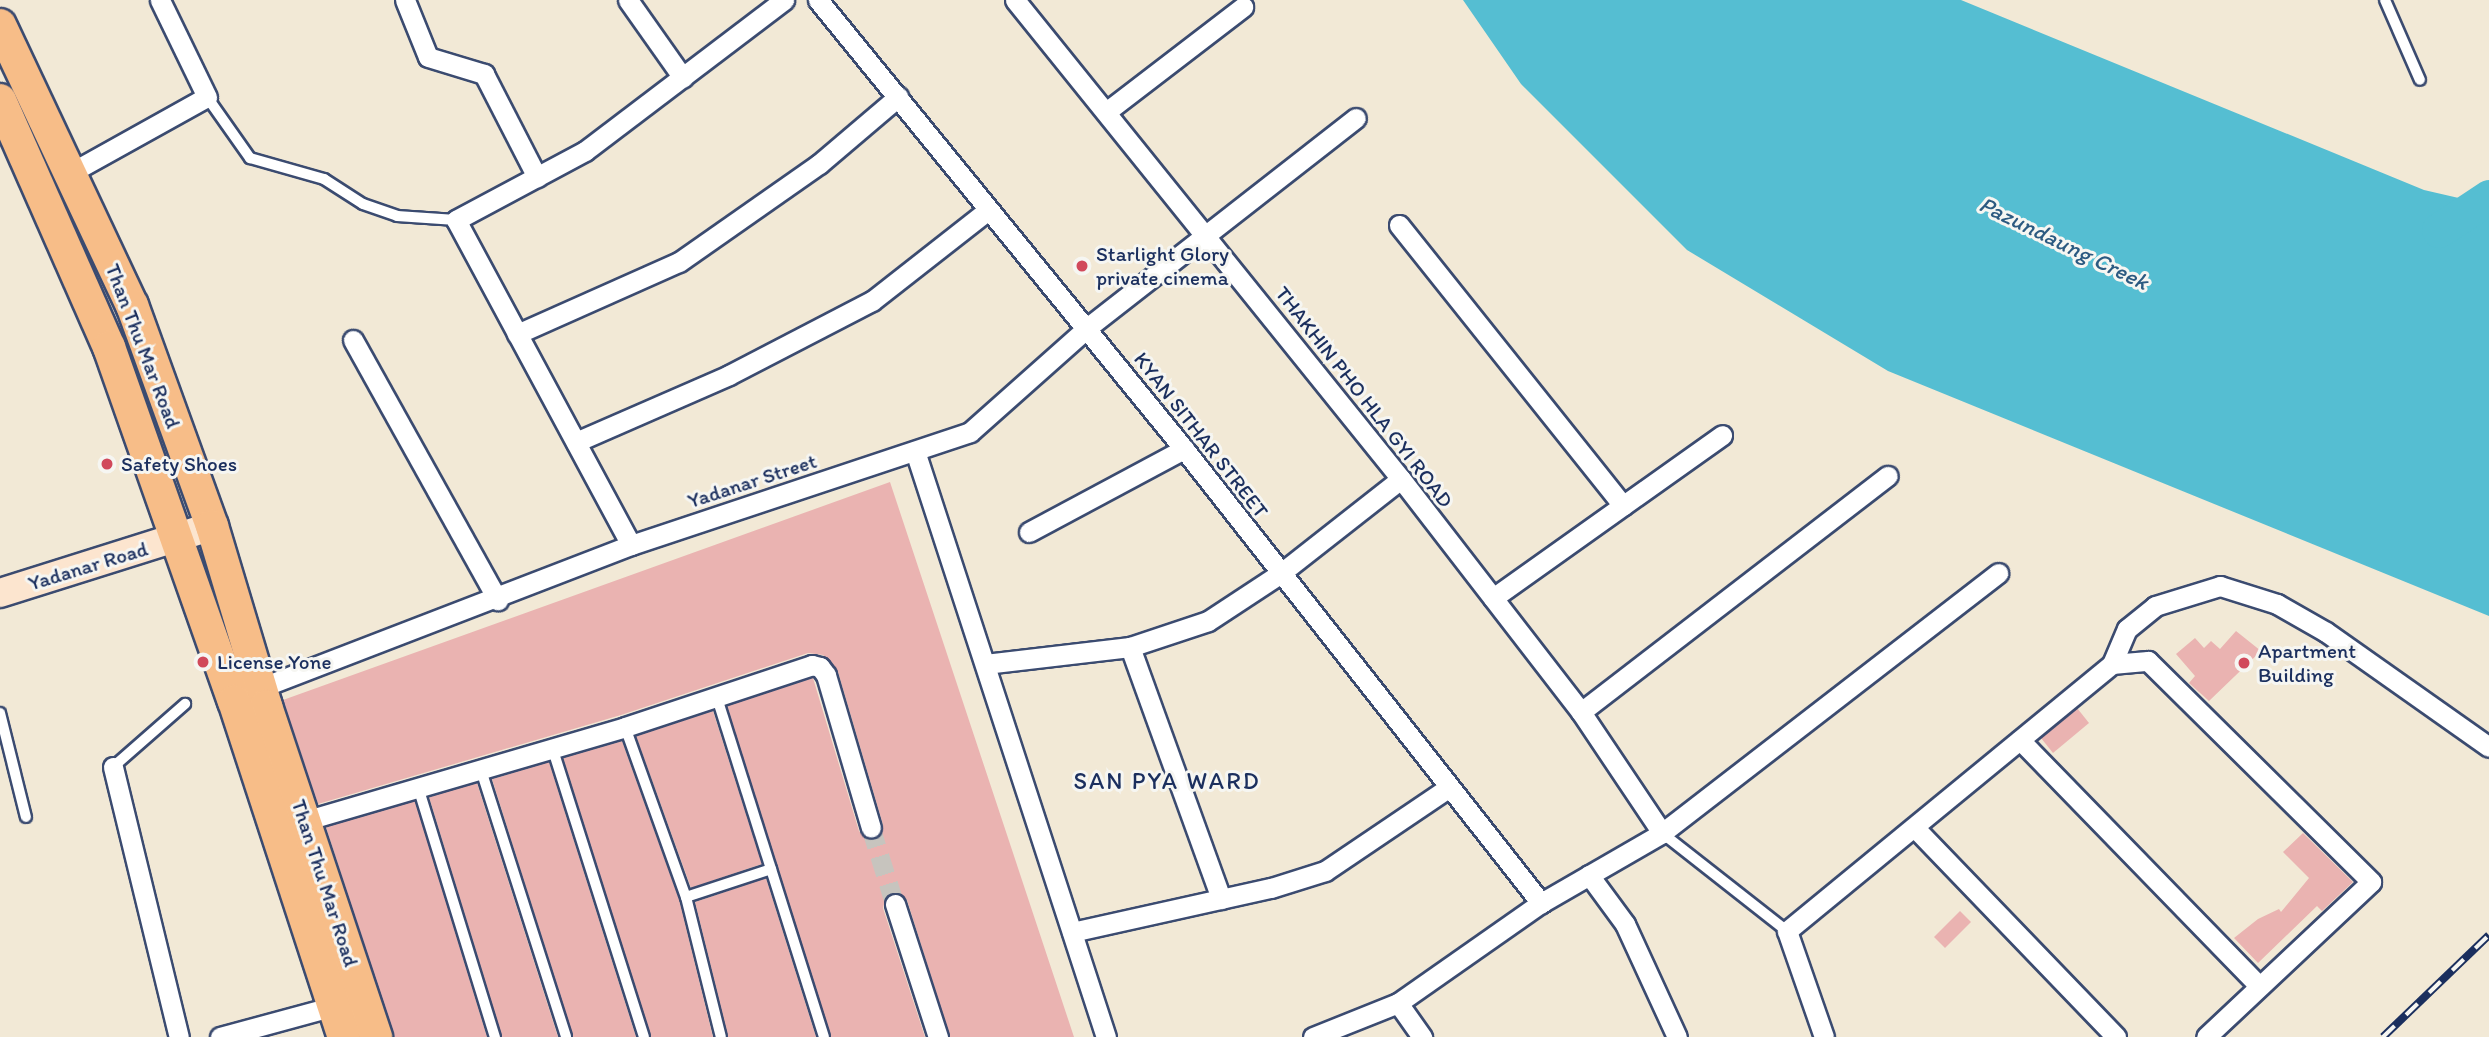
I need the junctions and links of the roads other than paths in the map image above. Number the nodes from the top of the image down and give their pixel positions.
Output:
1 (160, 0) edge
2 (405, 0) edge
3 (628, 0) edge
4 (784, 0) edge
5 (818, 0) edge
6 (1015, 0) edge
7 (2385, 0) edge
8 (1242, 8) dead end
9 (0, 25) edge
10 (8, 58) edge
11 (683, 78) junction
12 (2420, 80) dead end
13 (206, 97) junction
14 (898, 97) junction
15 (0, 100) edge
16 (1106, 112) junction
17 (1356, 118) dead end
18 (72, 172) junction
19 (537, 177) junction
20 (988, 210) junction
21 (456, 220) junction
22 (1399, 225) dead end
23 (1207, 234) junction
24 (1087, 328) junction
25 (517, 334) junction
26 (353, 340) dead end
27 (1722, 435) dead end
28 (576, 443) junction
29 (1184, 449) junction
30 (915, 451) junction
31 (1888, 476) dead end
32 (1401, 479) junction
33 (1623, 506) junction
34 (212, 526) junction
35 (1029, 532) dead end
36 (176, 538) junction
37 (631, 545) junction
38 (1281, 573) junction
39 (1998, 573) dead end
40 (0, 593) edge
41 (1493, 598) junction
42 (498, 600) junction
43 (1130, 647) junction
44 (985, 664) junction
45 (2112, 664) junction
46 (260, 688) junction
47 (716, 695) junction
48 (185, 704) dead end
49 (1581, 712) junction
50 (0, 713) edge
51 (625, 727) junction
52 (2020, 740) junction
53 (552, 745) junction
54 (2489, 747) edge
55 (113, 767) joint
56 (480, 767) junction
57 (418, 786) junction
58 (1448, 788) junction
59 (26, 817) dead end
60 (304, 821) junction
61 (871, 828) tunnel mouth
62 (1915, 828) junction
63 (1662, 833) junction
64 (771, 869) junction
65 (1589, 875) junction
66 (686, 897) junction
67 (1221, 899) junction
68 (1541, 903) junction
69 (895, 904) tunnel mouth
70 (1787, 931) junction
71 (1072, 932) junction
72 (2259, 986) junction
73 (1398, 1003) junction
74 (334, 1006) junction
75 (179, 1037) edge
76 (220, 1037) edge
77 (344, 1037) edge
78 (376, 1037) edge
79 (495, 1037) edge
80 (566, 1037) edge
81 (644, 1037) edge
82 (721, 1037) edge
83 (824, 1037) edge
84 (938, 1037) edge
85 (1106, 1037) edge
86 (1313, 1037) edge
87 (1422, 1037) edge
88 (1677, 1037) edge
89 (1824, 1037) edge
90 (2116, 1037) edge
91 (2206, 1037) edge

1 - 13 street
2 - 19 street
3 - 11 street
4 - 11 street
5 - 14 street, KYAN SITHAR STREET
6 - 16 street, THAKHIN PHO HLA GYI ROAD
7 - 12 lane
8 - 16 street
9 - 10 main road, Than Thu Mar Road
10 - 18 main road, Than Thu Mar Road
11 - 19 street
13 - 18 street
13 - 21 lane
14 - 20 street, KYAN SITHAR STREET
14 - 25 street
15 - 36 main road, Than Thu Mar Road
16 - 23 street, THAKHIN PHO HLA GYI ROAD
17 - 23 street, Yadanar Street
18 - 34 main road, Than Thu Mar Road
19 - 21 street
20 - 24 street, KYAN SITHAR STREET
20 - 28 street
21 - 25 street
22 - 33 street
23 - 24 street, Yadanar Street
23 - 32 street, THAKHIN PHO HLA GYI ROAD
24 - 29 street, KYAN SITHAR STREET
24 - 30 street, Yadanar Street
25 - 28 street
26 - 42 street
27 - 33 street
28 - 37 street
29 - 35 street
29 - 38 street, KYAN SITHAR STREET
30 - 37 street, Yadanar Street
30 - 44 street
31 - 49 street
32 - 38 street
32 - 41 street, THAKHIN PHO HLA GYI ROAD
33 - 41 street
34 - 36 main road, Yadanar Road
34 - 46 main road, Than Thu Mar Road
36 - 40 main road, Yadanar Road
36 - 74 main road, Than Thu Mar Road
37 - 42 street, Yadanar Street
38 - 43 street
38 - 58 street, KYAN SITHAR STREET
39 - 63 street
41 - 49 street, THAKHIN PHO HLA GYI ROAD
42 - 46 street, Yadanar Street
43 - 44 street
43 - 67 street
44 - 71 street
45 - 52 street
45 - 54 street
45 - 72 street
46 - 60 main road, Than Thu Mar Road
47 - 51 street
47 - 61 street
47 - 64 lane
48 - 55 lane
49 - 63 street, THAKHIN PHO HLA GYI ROAD
50 - 59 lane
51 - 53 street
51 - 66 lane
52 - 62 street
52 - 72 street
53 - 56 street
53 - 81 lane
55 - 75 street
56 - 57 street
56 - 80 lane
57 - 60 street
57 - 79 lane
58 - 67 street
58 - 68 street, KYAN SITHAR STREET
60 - 78 main road, Than Thu Mar Road
62 - 70 street
62 - 90 street
63 - 65 street
63 - 70 lane
64 - 66 lane
64 - 83 lane
65 - 68 street
65 - 88 street
66 - 82 lane
67 - 71 street
68 - 73 street
69 - 84 street
70 - 89 street
71 - 85 street
72 - 91 street
73 - 86 street
73 - 87 street
74 - 76 street
74 - 77 main road, Than Thu Mar Road

